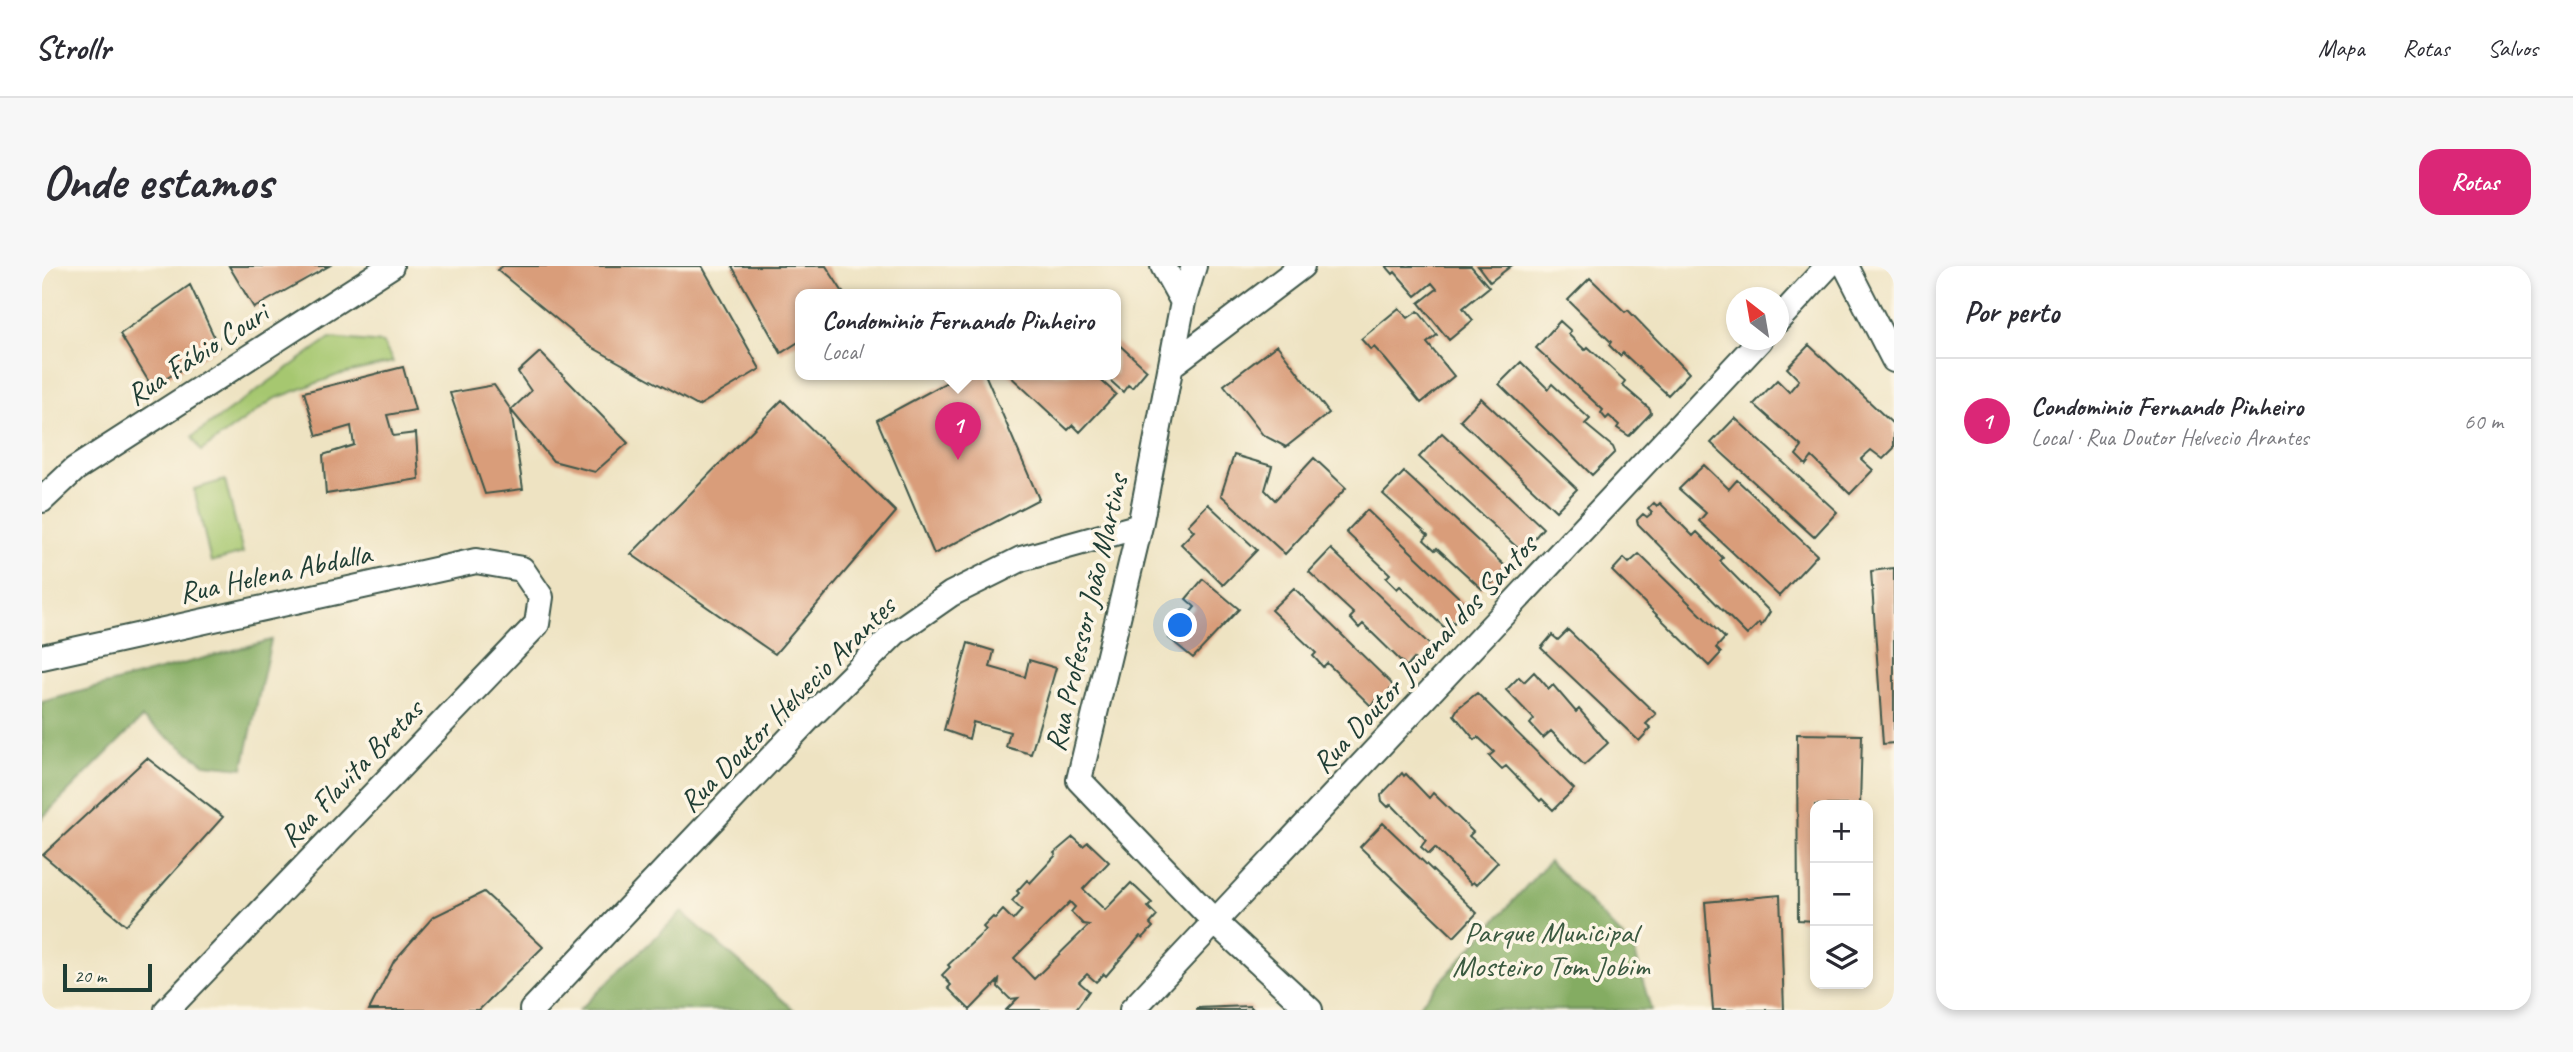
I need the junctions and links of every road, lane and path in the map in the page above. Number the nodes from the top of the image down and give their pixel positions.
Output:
1 (391, 266) edge
2 (1163, 266) edge
3 (1194, 266) edge
4 (1302, 266) edge
5 (1828, 266) edge
6 (1846, 266) edge
7 (1183, 302) junction
8 (1789, 309) edge
9 (1751, 350) edge
10 (1894, 360) edge
11 (1173, 364) junction
12 (42, 500) edge
13 (1140, 526) junction
14 (522, 569) joint
15 (42, 657) edge
16 (1216, 923) junction
17 (167, 1010) edge
18 (532, 1010) edge
19 (1132, 1010) edge
20 (1310, 1010) edge

1 - 12 street, Rua Fábio Couri
2 - 7 street
3 - 7 street, Rua Professor João Martins
4 - 11 street
5 - 8 street
6 - 10 street
7 - 11 street, Rua Professor João Martins
9 - 16 street, Rua Doutor Juvenal dos Santos
11 - 13 street, Rua Professor João Martins
13 - 16 street, Rua Professor João Martins
13 - 18 street, Rua Doutor Helvecio Arantes
14 - 15 street, Rua Helena Abdalla
14 - 17 street, Rua Flavita Bretas
16 - 19 street, Rua Doutor Juvenal dos Santos
16 - 20 street

